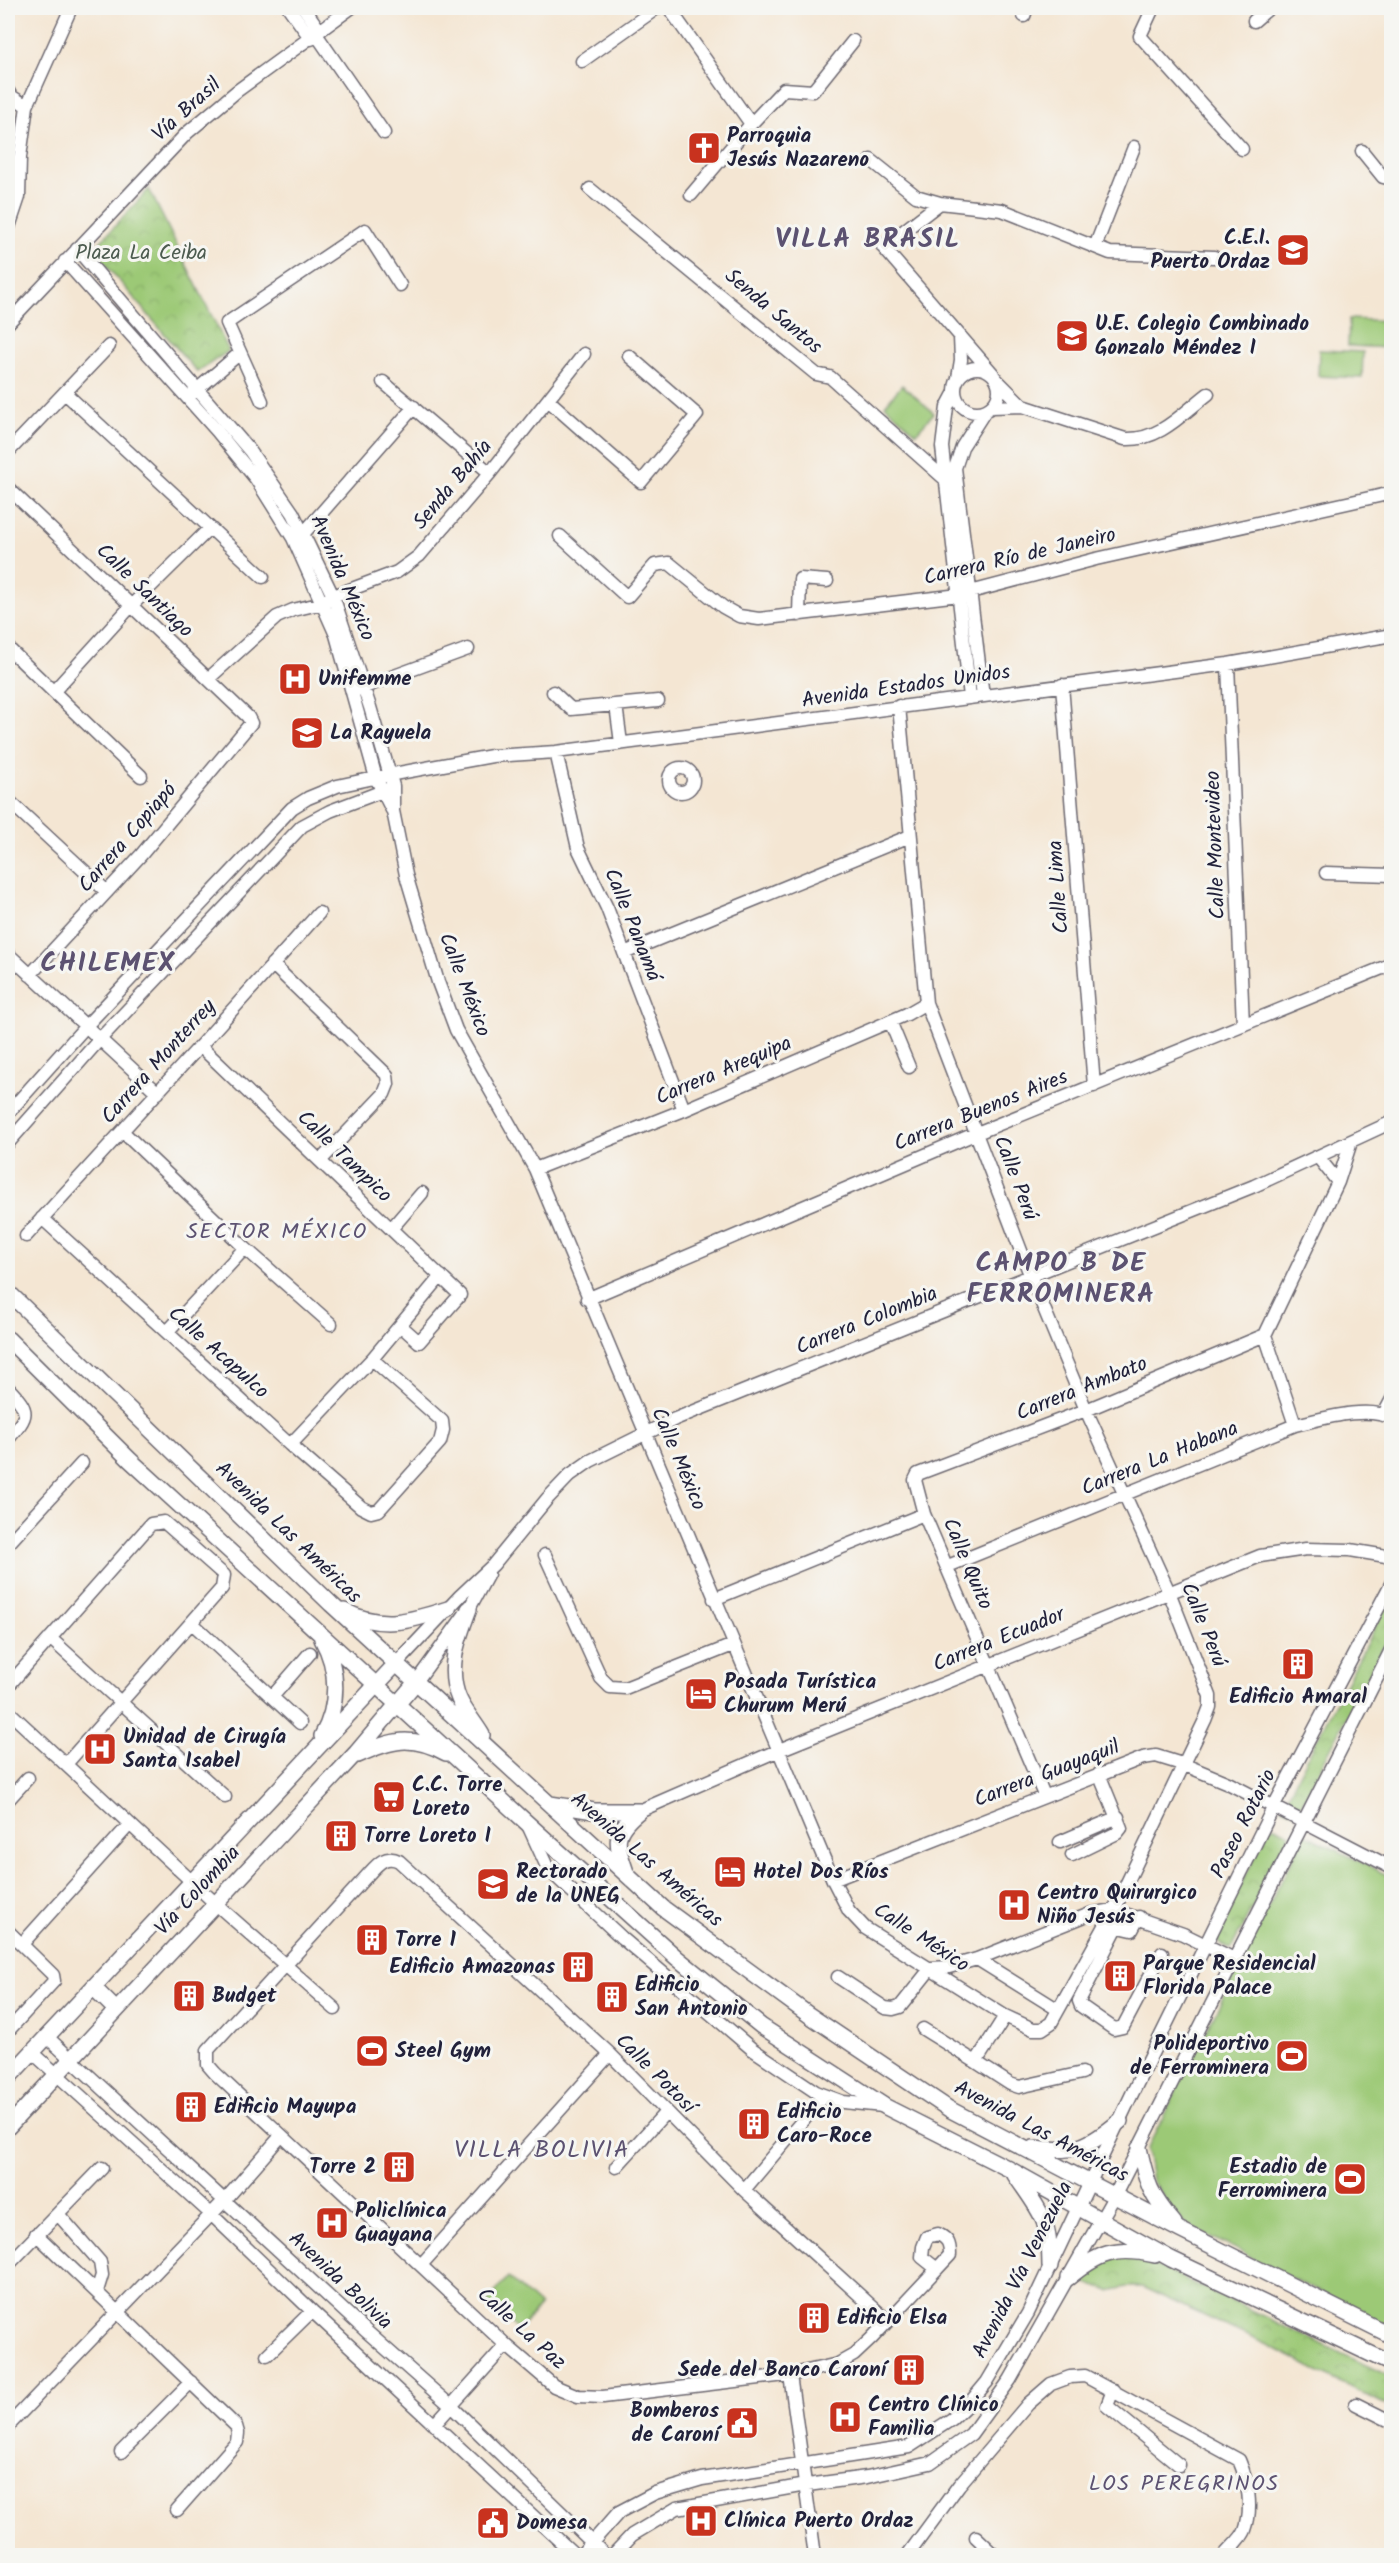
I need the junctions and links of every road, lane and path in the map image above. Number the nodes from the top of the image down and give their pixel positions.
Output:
1 (71, 8) edge
2 (289, 8) edge
3 (304, 8) edge
4 (351, 8) edge
5 (657, 8) edge
6 (669, 8) edge
7 (1153, 8) edge
8 (1269, 8) edge
9 (1254, 21) dead end
10 (316, 35) junction
11 (853, 41) dead end
12 (582, 61) dead end
13 (8, 91) edge
14 (27, 106) junction
15 (751, 124) junction
16 (384, 133) dead end
17 (1134, 147) dead end
18 (1242, 149) dead end
19 (1362, 151) dead end
20 (870, 160) dead end
21 (1392, 179) edge
22 (590, 189) dead end
23 (691, 195) dead end
24 (940, 203) junction
25 (8, 230) edge
26 (1095, 247) junction
27 (76, 249) junction
28 (1214, 257) dead end
29 (65, 261) junction
30 (400, 285) dead end
31 (8, 323) edge
32 (960, 337) junction
33 (109, 346) dead end
34 (240, 352) junction
35 (584, 354) dead end
36 (629, 357) dead end
37 (995, 377) junction
38 (958, 378) junction
39 (383, 382) dead end
40 (198, 388) junction
41 (955, 392) junction
42 (65, 393) junction
43 (1208, 394) dead end
44 (188, 398) junction
45 (262, 400) dead end
46 (548, 400) junction
47 (1023, 406) junction
48 (414, 407) junction
49 (988, 409) junction
50 (8, 452) edge
51 (490, 473) junction
52 (951, 483) junction
53 (8, 488) edge
54 (1392, 493) edge
55 (210, 528) junction
56 (303, 534) junction
57 (560, 536) dead end
58 (263, 576) dead end
59 (827, 581) dead end
60 (965, 593) junction
61 (328, 599) junction
62 (132, 605) junction
63 (799, 615) junction
64 (1392, 635) edge
65 (8, 648) edge
66 (468, 649) dead end
67 (1228, 664) junction
68 (208, 679) junction
69 (1062, 685) junction
70 (358, 690) junction
71 (54, 691) junction
72 (553, 692) dead end
73 (977, 697) junction
74 (658, 701) dead end
75 (616, 705) junction
76 (899, 706) junction
77 (251, 723) joint
78 (621, 743) junction
79 (556, 752) junction
80 (141, 776) dead end
81 (376, 778) junction
82 (387, 784) junction
83 (8, 800) edge
84 (393, 811) joint
85 (910, 836) junction
86 (1326, 873) dead end
87 (1392, 875) edge
88 (107, 892) junction
89 (319, 913) dead end
90 (624, 953) junction
91 (8, 954) edge
92 (272, 964) junction
93 (1392, 964) edge
94 (30, 975) junction
95 (926, 1003) junction
96 (890, 1021) junction
97 (1243, 1025) junction
98 (86, 1026) junction
99 (99, 1039) junction
100 (200, 1047) junction
101 (909, 1067) dead end
102 (1094, 1086) junction
103 (158, 1093) junction
104 (684, 1110) junction
105 (8, 1113) edge
106 (1392, 1122) edge
107 (123, 1132) junction
108 (977, 1133) junction
109 (1351, 1142) junction
110 (8, 1143) edge
111 (1317, 1157) junction
112 (320, 1161) junction
113 (535, 1169) junction
114 (1338, 1182) junction
115 (422, 1193) dead end
116 (42, 1218) junction
117 (391, 1229) junction
118 (26, 1236) dead end
119 (244, 1248) junction
120 (441, 1276) junction
121 (1031, 1277) junction
122 (8, 1292) edge
123 (587, 1299) junction
124 (331, 1324) dead end
125 (400, 1326) junction
126 (167, 1332) junction
127 (1264, 1335) junction
128 (8, 1339) edge
129 (372, 1359) junction
130 (8, 1388) edge
131 (1392, 1400) edge
132 (1086, 1410) junction
133 (1388, 1416) edge
134 (1295, 1425) junction
135 (647, 1433) junction
136 (8, 1439) edge
137 (290, 1445) junction
138 (82, 1463) dead end
139 (915, 1480) joint
140 (1124, 1495) junction
141 (924, 1514) junction
142 (8, 1544) edge
143 (545, 1555) dead end
144 (1389, 1560) edge
145 (493, 1565) junction
146 (948, 1566) junction
147 (1392, 1582) edge
148 (1169, 1592) junction
149 (714, 1599) junction
150 (331, 1604) junction
151 (448, 1609) junction
152 (469, 1609) junction
153 (192, 1623) junction
154 (316, 1629) junction
155 (50, 1638) junction
156 (733, 1645) junction
157 (1392, 1648) edge
158 (310, 1653) dead end
159 (396, 1664) junction
160 (988, 1666) junction
161 (416, 1682) junction
162 (376, 1685) junction
163 (8, 1686) edge
164 (272, 1697) junction
165 (122, 1703) junction
166 (399, 1704) junction
167 (8, 1711) edge
168 (300, 1722) dead end
169 (315, 1749) junction
170 (491, 1750) junction
171 (779, 1750) junction
172 (350, 1759) junction
173 (66, 1764) junction
174 (464, 1764) junction
175 (1185, 1764) junction
176 (1099, 1774) junction
177 (28, 1778) dead end
178 (1044, 1795) junction
179 (225, 1797) dead end
180 (8, 1800) edge
181 (550, 1804) junction
182 (1274, 1806) junction
183 (639, 1810) junction
184 (1118, 1817) junction
185 (526, 1822) junction
186 (1303, 1822) junction
187 (130, 1824) junction
188 (1060, 1842) dead end
189 (1072, 1855) dead end
190 (1392, 1868) edge
191 (628, 1877) junction
192 (833, 1880) junction
193 (191, 1882) junction
194 (216, 1905) junction
195 (1114, 1910) junction
196 (1139, 1917) junction
197 (8, 1931) edge
198 (22, 1944) junction
199 (1206, 1944) junction
200 (1162, 1953) dead end
201 (977, 1959) junction
202 (1234, 1959) junction
203 (286, 1965) junction
204 (931, 1968) junction
205 (838, 1977) dead end
206 (93, 1987) junction
207 (335, 2009) dead end
208 (1057, 2009) junction
209 (116, 2010) junction
210 (1005, 2016) junction
211 (924, 2029) dead end
212 (8, 2031) edge
213 (46, 2036) junction
214 (32, 2052) junction
215 (610, 2054) junction
216 (70, 2058) junction
217 (976, 2062) junction
218 (1082, 2073) dead end
219 (56, 2074) junction
220 (8, 2079) edge
221 (824, 2095) junction
222 (886, 2107) junction
223 (666, 2112) junction
224 (1120, 2121) junction
225 (8, 2127) edge
226 (281, 2136) junction
227 (1021, 2146) junction
228 (1139, 2148) junction
229 (616, 2167) dead end
230 (102, 2168) dead end
231 (1011, 2170) junction
232 (1091, 2182) junction
233 (744, 2190) junction
234 (1115, 2195) junction
235 (225, 2200) junction
236 (1079, 2208) junction
237 (58, 2214) junction
238 (211, 2214) junction
239 (1101, 2219) junction
240 (1180, 2230) junction
241 (36, 2234) junction
242 (1171, 2259) junction
243 (8, 2265) edge
244 (421, 2265) junction
245 (1050, 2266) junction
246 (937, 2269) dead end
247 (1068, 2278) junction
248 (97, 2291) junction
249 (118, 2311) junction
250 (312, 2312) junction
251 (888, 2321) junction
252 (1392, 2336) edge
253 (506, 2345) junction
254 (267, 2355) dead end
255 (1392, 2364) edge
256 (790, 2375) junction
257 (191, 2382) junction
258 (1113, 2390) junction
259 (1356, 2404) dead end
260 (451, 2406) junction
261 (1392, 2422) edge
262 (434, 2425) junction
263 (8, 2426) edge
264 (121, 2452) dead end
265 (803, 2464) junction
266 (1179, 2465) dead end
267 (806, 2485) junction
268 (177, 2510) dead end
269 (976, 2537) dead end
270 (590, 2541) junction
271 (578, 2556) edge
272 (606, 2556) edge
273 (612, 2556) edge
274 (815, 2556) edge
275 (907, 2556) edge
276 (996, 2556) edge
277 (1224, 2556) edge

1 - 14 street
2 - 10 street
3 - 10 street
4 - 10 street, Vía Brasil
5 - 12 street
6 - 15 street
7 - 18 street
8 - 9 street
10 - 16 street
10 - 27 street, Vía Brasil
11 - 15 street
13 - 14 street
14 - 25 street
15 - 23 street
17 - 26 street
19 - 21 street
20 - 24 street
22 - 52 street, Senda Santos
24 - 26 street
24 - 32 street
26 - 28 street
27 - 29 street, Vía Brasil
27 - 40 street, Avenida México
29 - 31 street, Vía Brasil
29 - 44 street, Avenida México
30 - 34 street
32 - 37 street
32 - 38 street
33 - 42 street
34 - 40 street
34 - 45 street
35 - 46 street, Senda Bahía
36 - 46 street
37 - 38 street
37 - 47 street
37 - 49 street
38 - 41 street
39 - 48 street
40 - 44 street
40 - 56 street, Avenida México
41 - 49 street
41 - 52 street
42 - 50 street
42 - 55 street
43 - 47 street
44 - 61 street, Avenida México
46 - 51 street, Senda Bahía
47 - 49 street
48 - 51 street
48 - 56 street
49 - 52 street
51 - 61 street, Senda Bahía
52 - 60 street
53 - 62 street, Calle Santiago
54 - 60 street, Carrera Río de Janeiro
55 - 58 street
55 - 62 street
56 - 61 street, Avenida México
57 - 63 street, Carrera Río de Janeiro
59 - 63 street
60 - 63 street, Carrera Río de Janeiro
60 - 73 street
61 - 68 street, Senda Bahía
61 - 70 street, Avenida México
62 - 68 street, Calle Santiago
62 - 71 street
64 - 67 street, Avenida Estados Unidos
65 - 71 street
66 - 70 street
67 - 69 street, Avenida Estados Unidos
67 - 97 street, Calle Montevideo
68 - 77 street, Calle Santiago
69 - 73 street, Avenida Estados Unidos
69 - 102 street, Calle Lima
70 - 81 street, Avenida México
70 - 82 street, Avenida México
71 - 80 street
72 - 75 street
73 - 76 street, Avenida Estados Unidos
74 - 75 street
75 - 78 street
76 - 78 street, Avenida Estados Unidos
76 - 85 street, Calle Perú
77 - 88 street, Carrera Copiapó
78 - 79 street, Avenida Estados Unidos
79 - 82 street, Avenida Estados Unidos
79 - 90 street, Calle Panamá
81 - 82 street, Avenida México
81 - 98 street
82 - 84 street, Avenida México
82 - 99 street, Avenida Estados Unidos
83 - 88 street
84 - 113 street, Calle México
85 - 90 street
85 - 95 street, Calle Perú
86 - 87 street
88 - 94 street, Carrera Copiapó
89 - 92 street, Carrera Monterrey
90 - 104 street, Calle Panamá
91 - 94 street
92 - 100 street, Carrera Monterrey
92 - 112 street
93 - 97 street, Carrera Buenos Aires
94 - 98 street
95 - 96 street, Carrera Arequipa
95 - 108 street, Calle Perú
96 - 101 street
96 - 104 street, Carrera Arequipa
97 - 102 street, Carrera Buenos Aires
98 - 99 street
98 - 105 street
99 - 103 street
99 - 110 street, Avenida Estados Unidos
100 - 103 street, Carrera Monterrey
100 - 112 street, Calle Tampico
102 - 108 street, Carrera Buenos Aires
103 - 107 street, Carrera Monterrey
104 - 113 street, Carrera Arequipa
106 - 109 street, Carrera Colombia
107 - 116 street, Carrera Monterrey
107 - 119 street
108 - 121 street, Calle Perú
108 - 123 street, Carrera Buenos Aires
109 - 111 street, Carrera Colombia
109 - 114 street
111 - 114 street
111 - 121 street, Carrera Colombia
112 - 117 street, Calle Tampico
113 - 123 street, Calle México
114 - 127 street
115 - 117 street
116 - 118 street, Carrera Monterrey
116 - 126 street, Calle Acapulco
117 - 120 street, Calle Tampico
119 - 124 street
119 - 126 street
120 - 125 street
120 - 125 street, Calle Tampico
121 - 132 street, Calle Perú
121 - 135 street, Carrera Colombia
122 - 150 main road, Avenida Las Américas
123 - 135 street, Calle México
125 - 129 street
126 - 137 street, Calle Acapulco
127 - 132 street, Carrera Ambato
127 - 134 street
128 - 154 main road
129 - 137 street
129 - 137 street, Calle Acapulco
130 - 136 street
131 - 133 street
132 - 139 street, Carrera Ambato
132 - 140 street, Calle Perú
133 - 134 street, Carrera La Habana
134 - 140 street, Carrera La Habana
135 - 145 street, Carrera Colombia
135 - 149 street, Calle México
138 - 142 street
139 - 141 street, Calle Quito
140 - 146 street, Carrera La Habana
140 - 148 street, Calle Perú
141 - 146 street, Calle Quito
141 - 149 street
143 - 156 street
144 - 148 street, Carrera Ecuador
145 - 151 street, Carrera Colombia
145 - 152 street, Carrera Colombia
146 - 160 street, Calle Quito
147 - 182 street, Paseo Rotario
148 - 160 street, Carrera Ecuador
148 - 175 street, Calle Perú
149 - 156 street, Calle México
150 - 151 main road
150 - 159 main road, Avenida Las Américas
151 - 159 street, Carrera Colombia
152 - 161 street, Carrera Colombia
152 - 170 main road
153 - 155 street
153 - 164 street
153 - 165 street
154 - 162 main road
154 - 169 main road
155 - 163 street
155 - 165 street
156 - 171 street, Calle México
157 - 186 street
158 - 164 street
159 - 161 main road, Avenida Las Américas
159 - 162 main road, Vía Colombia
160 - 171 street, Carrera Ecuador
160 - 178 street, Calle Quito
161 - 166 main road, Vía Colombia
161 - 170 main road, Avenida Las Américas
162 - 166 main road
162 - 169 main road, Vía Colombia
164 - 168 street
165 - 173 street
165 - 179 street
166 - 172 main road, Vía Colombia
166 - 174 main road
167 - 173 street
169 - 193 main road, Vía Colombia
170 - 181 main road, Avenida Las Américas
171 - 183 street, Carrera Ecuador
171 - 192 street, Calle México
172 - 174 main road
172 - 194 main road, Vía Colombia
173 - 187 street
174 - 185 main road
175 - 176 street, Carrera Guayaquil
175 - 182 street, Carrera Guayaquil
175 - 195 street
176 - 178 street, Carrera Guayaquil
176 - 184 street
177 - 180 street
178 - 192 street, Carrera Guayaquil
181 - 183 main road
181 - 191 main road, Avenida Las Américas
182 - 186 street, Carrera Guayaquil
182 - 199 street, Paseo Rotario
183 - 191 main road
184 - 188 street
184 - 189 street
185 - 221 street
185 - 222 main road
186 - 190 street, Carrera Guayaquil
186 - 202 street
187 - 193 street
187 - 198 street
191 - 227 main road, Avenida Las Américas
192 - 204 street, Calle México
193 - 194 street
193 - 206 main road, Vía Colombia
194 - 203 street
194 - 209 main road, Vía Colombia
195 - 196 street
195 - 201 street
195 - 208 street
196 - 199 street
196 - 200 street
197 - 198 street
198 - 212 street
199 - 202 street
199 - 224 street, Paseo Rotario
201 - 204 street
201 - 208 street
202 - 228 street
203 - 207 street
203 - 215 street, Calle Potosí
203 - 226 street, Calle La Paz
204 - 205 street
204 - 210 street, Calle México
206 - 209 main road
206 - 213 main road, Vía Colombia
208 - 210 street, Calle México
209 - 216 main road, Vía Colombia
210 - 217 street
211 - 217 street
213 - 214 main road, Vía Colombia
213 - 216 street, Avenida Bolivia
214 - 219 street, Avenida Bolivia
214 - 220 main road, Vía Colombia
215 - 223 street, Calle Potosí
215 - 244 street
216 - 219 main road, Vía Colombia
216 - 235 street, Avenida Bolivia
217 - 218 street
219 - 225 main road, Vía Colombia
219 - 238 street, Avenida Bolivia
221 - 222 street
221 - 233 street
222 - 231 main road
223 - 229 street
223 - 233 street, Calle Potosí
224 - 227 main road
224 - 232 street, Paseo Rotario
226 - 235 street
226 - 244 street, Calle La Paz
227 - 232 main road, Avenida Las Américas
228 - 234 street
228 - 240 main road
230 - 237 street
231 - 236 main road
231 - 245 main road
232 - 234 main road, Avenida Las Américas
232 - 236 street, Avenida Vía Venezuela
233 - 251 street, Calle Potosí
234 - 239 street, Avenida Vía Venezuela
234 - 240 main road, Avenida Las Américas
235 - 238 street
235 - 260 street, Avenida Bolivia
236 - 239 main road
236 - 245 street, Avenida Vía Venezuela
237 - 241 street
237 - 248 street
238 - 249 street
238 - 250 street, Avenida Bolivia
239 - 242 main road
239 - 247 street, Avenida Vía Venezuela
240 - 252 main road, Avenida Las Américas
241 - 243 street
241 - 248 street
242 - 247 main road
242 - 255 main road
244 - 253 street, Calle La Paz
245 - 265 street, Avenida Vía Venezuela
246 - 251 street, Calle La Paz
247 - 267 street, Avenida Vía Venezuela
248 - 249 street
249 - 257 street
249 - 263 street
250 - 254 street
250 - 262 street, Avenida Bolivia
251 - 256 street, Calle La Paz
253 - 256 street, Calle La Paz
253 - 260 street
256 - 265 street
257 - 264 street
257 - 268 street
258 - 266 street
258 - 275 street
258 - 277 street
259 - 261 street
260 - 262 street
260 - 270 street, Avenida Bolivia
262 - 271 street, Avenida Bolivia
265 - 267 street
265 - 270 street, Avenida Vía Venezuela
267 - 273 street, Avenida Vía Venezuela
267 - 274 street
269 - 276 street
270 - 271 street, Avenida Vía Venezuela
270 - 272 street, Avenida Bolivia

